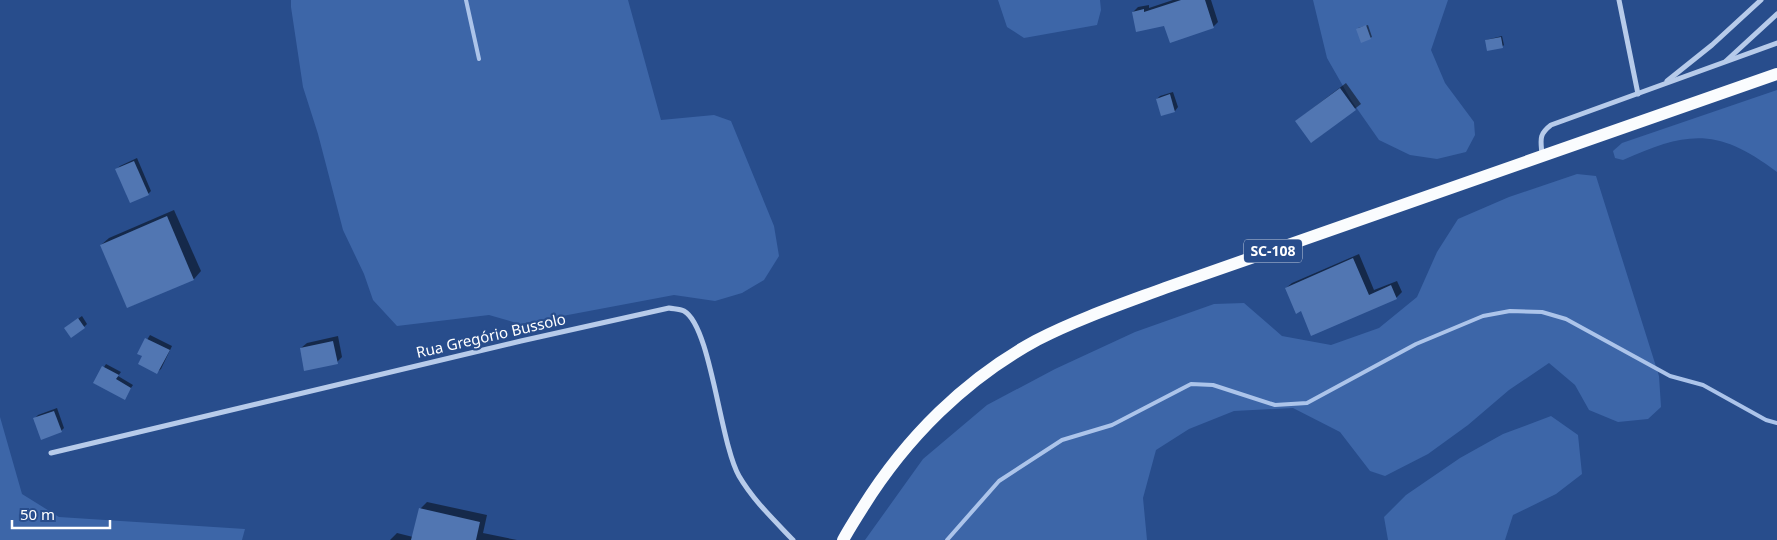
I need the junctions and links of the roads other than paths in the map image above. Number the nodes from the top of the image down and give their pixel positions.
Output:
1 (1619, 0) edge
2 (1761, 0) edge
3 (1777, 14) edge
4 (1777, 43) edge
5 (1724, 63) junction
6 (1777, 74) edge
7 (1662, 85) junction
8 (1638, 94) junction
9 (1542, 157) junction
10 (51, 453) dead end
11 (793, 540) edge
12 (843, 540) edge

1 - 8 street
2 - 7 street
3 - 5 street
4 - 5 street
5 - 7 street
6 - 9 main road, SC-108
7 - 8 street
8 - 9 street
9 - 12 main road, SC-108
10 - 11 street, Rua Gregório Bussolo

